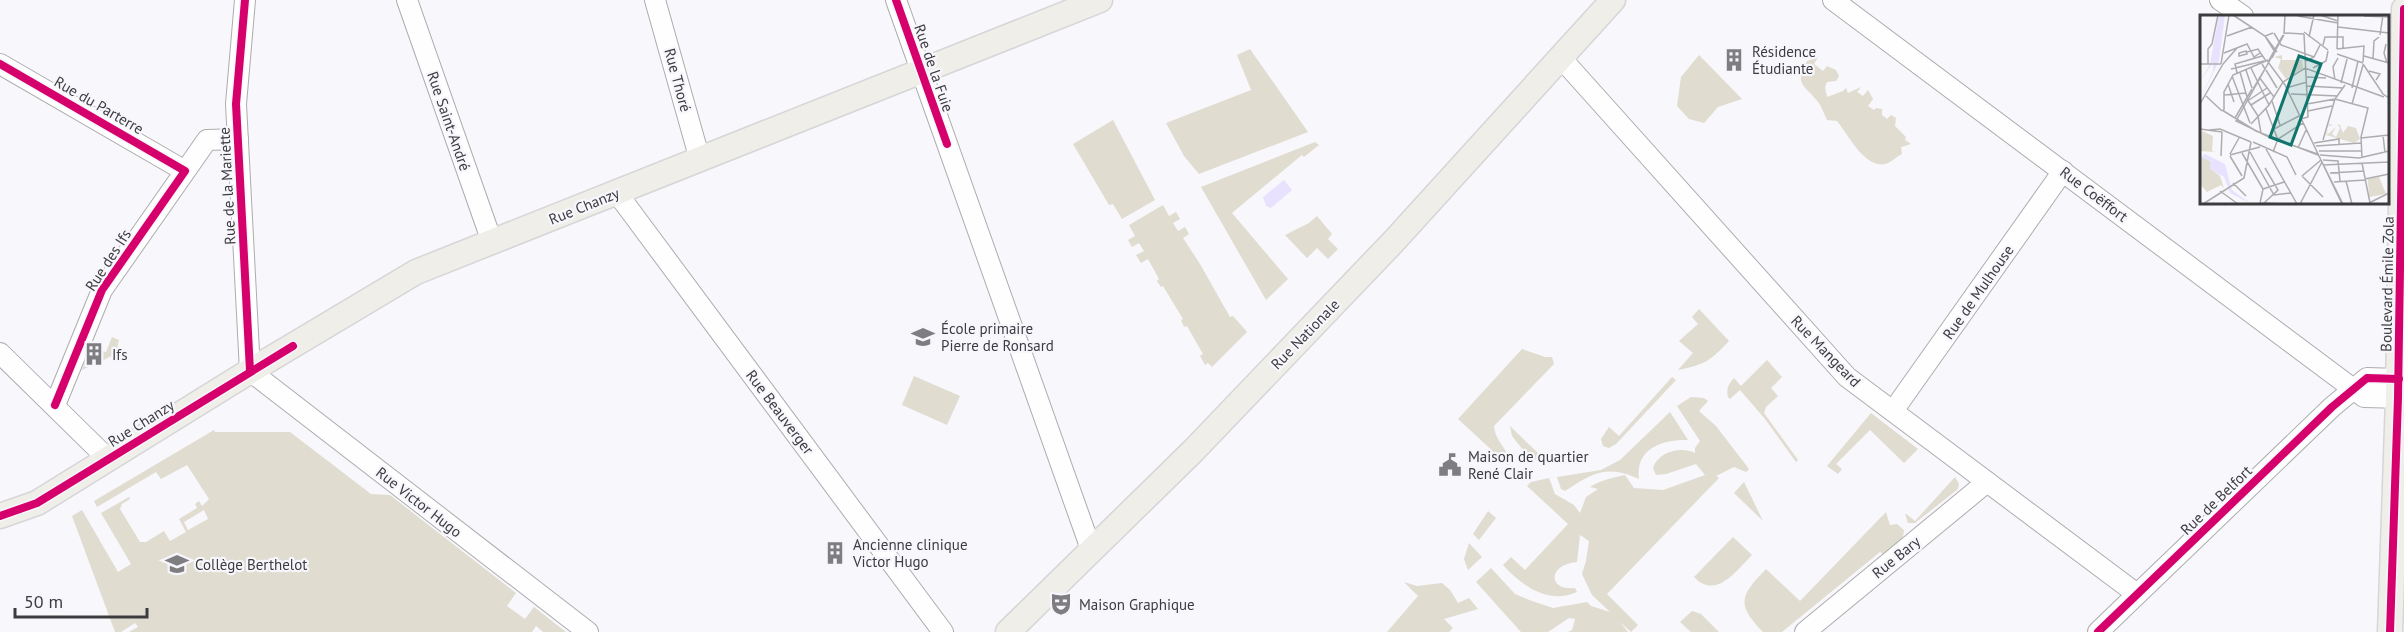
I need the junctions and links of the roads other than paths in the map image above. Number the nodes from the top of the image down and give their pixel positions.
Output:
1 (246, 0) edge
2 (407, 0) edge
3 (656, 0) edge
4 (896, 0) edge
5 (1100, 0) edge
6 (1613, 0) edge
7 (1833, 0) edge
8 (2220, 0) edge
9 (2404, 9) edge
10 (2242, 15) edge
11 (1561, 58) junction
12 (0, 64) edge
13 (921, 73) junction
14 (2395, 115) edge
15 (238, 139) junction
16 (700, 160) junction
17 (185, 171) junction
18 (2063, 171) junction
19 (617, 193) junction
20 (492, 242) junction
21 (1, 354) edge
22 (250, 371) junction
23 (2354, 389) junction
24 (2400, 392) edge
25 (55, 405) junction
26 (1893, 411) junction
27 (108, 459) junction
28 (1987, 482) junction
29 (0, 516) edge
30 (1092, 552) junction
31 (2137, 594) junction
32 (588, 632) edge
33 (943, 632) edge
34 (1008, 632) edge
35 (1806, 632) edge
36 (2098, 632) edge
37 (2390, 632) edge

1 - 15 street, Rue de la Mariette
2 - 20 street, Rue Saint-André
3 - 16 street, Rue Thoré
4 - 13 street, Rue de la Fuie
5 - 13 main road, Rue Chanzy
6 - 11 main road, Rue Nationale
7 - 18 street, Rue Coëffort
8 - 10 street
9 - 14 main road, Boulevard Émile Zola
11 - 26 street, Rue Mangeard
11 - 30 main road, Rue Nationale
12 - 17 street, Rue du Parterre
13 - 16 main road, Rue Chanzy
13 - 30 street, Rue de la Fuie
14 - 24 main road, Boulevard Émile Zola
15 - 17 street, Rue des Ifs
15 - 22 street, Rue de la Mariette
16 - 19 main road, Rue Chanzy
17 - 25 street, Rue des Ifs
18 - 23 street, Rue Coëffort
18 - 26 street, Rue de Mulhouse
19 - 20 main road, Rue Chanzy
19 - 33 street, Rue Beauverger
20 - 22 main road, Rue Chanzy
21 - 25 street
22 - 27 main road, Rue Chanzy
22 - 32 street, Rue Victor Hugo
23 - 24 street, Rue de Belfort
23 - 31 street, Rue de Belfort
24 - 37 main road, Boulevard Émile Zola
25 - 27 street
26 - 28 street, Rue Mangeard
27 - 29 main road, Rue Chanzy
28 - 31 street, Rue Mangeard
28 - 35 street, Rue Bary
30 - 34 main road, Rue Nationale
31 - 36 street, Rue de Belfort

